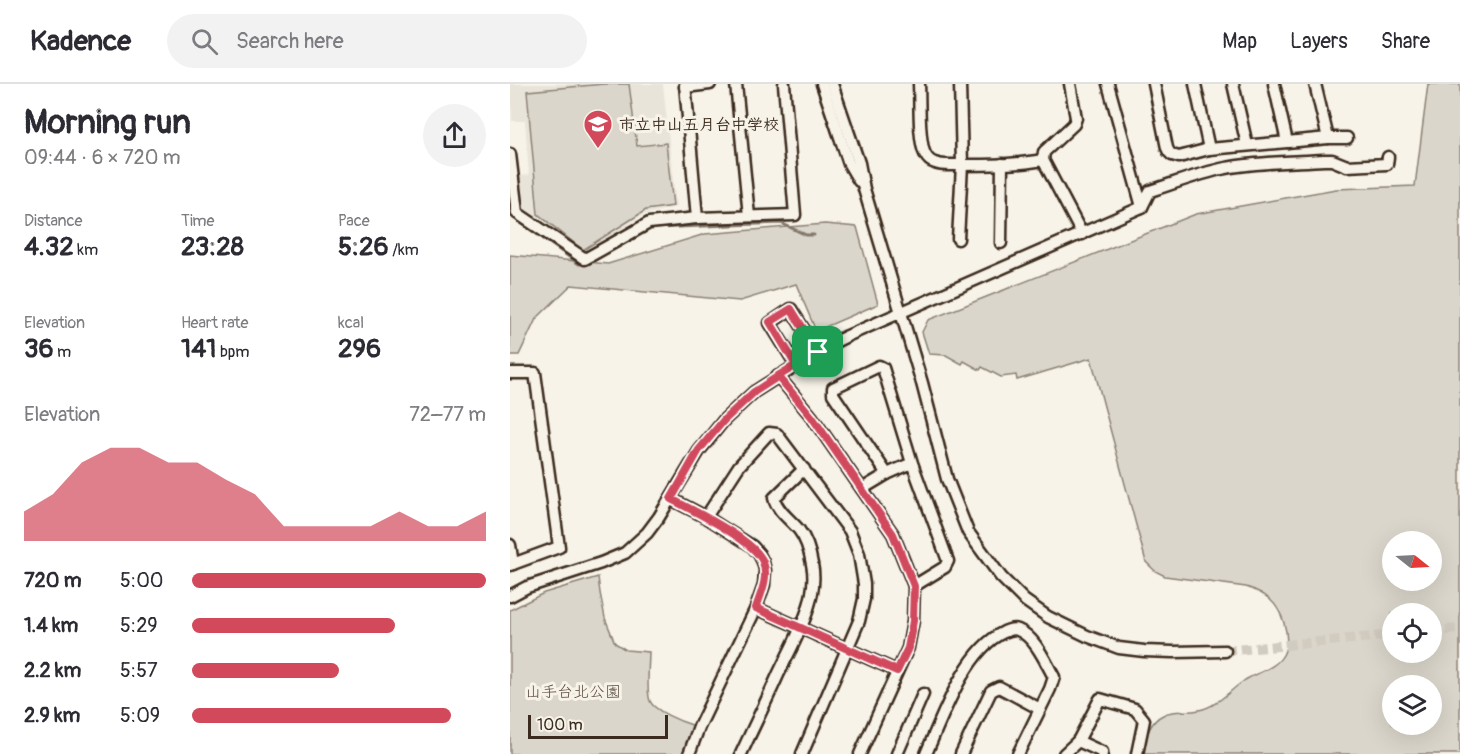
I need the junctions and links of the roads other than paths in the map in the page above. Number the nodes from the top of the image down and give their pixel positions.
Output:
1 (710, 84) edge
2 (736, 84) edge
3 (784, 84) edge
4 (822, 84) edge
5 (832, 84) edge
6 (919, 84) edge
7 (960, 84) edge
8 (1070, 84) edge
9 (1108, 84) edge
10 (1154, 84) edge
11 (1195, 84) edge
12 (1233, 84) edge
13 (1274, 84) edge
14 (1315, 84) edge
15 (685, 85) edge
16 (1328, 138) junction
17 (1347, 138) dead end
18 (1287, 142) junction
19 (1247, 145) junction
20 (1209, 149) junction
21 (510, 154) edge
22 (1388, 157) dead end
23 (1043, 160) junction
24 (1002, 164) junction
25 (962, 165) junction
26 (511, 172) edge
27 (864, 189) junction
28 (1142, 207) junction
29 (749, 216) junction
30 (697, 218) junction
31 (1082, 234) junction
32 (958, 239) dead end
33 (1001, 243) dead end
34 (901, 312) junction
35 (818, 352) junction
36 (796, 365) junction
37 (510, 373) edge
38 (778, 376) junction
39 (912, 463) junction
40 (804, 469) junction
41 (887, 474) junction
42 (862, 489) junction
43 (671, 499) junction
44 (706, 517) junction
45 (510, 546) edge
46 (511, 564) edge
47 (914, 586) junction
48 (510, 596) edge
49 (756, 608) junction
50 (800, 627) junction
51 (848, 649) junction
52 (1226, 651) tunnel mouth
53 (897, 671) junction
54 (923, 694) dead end
55 (1040, 709) junction
56 (1078, 741) junction
57 (689, 754) edge
58 (741, 754) edge
59 (802, 754) edge
60 (860, 754) edge
61 (897, 754) edge
62 (926, 754) edge
63 (961, 754) edge
64 (1018, 754) edge
65 (1064, 754) edge
66 (1102, 754) edge
67 (1137, 754) edge

1 - 15 street
2 - 29 street
3 - 29 street
4 - 27 street
5 - 27 street
6 - 25 street
7 - 25 street
8 - 23 street
9 - 28 street
10 - 20 street
11 - 20 street
12 - 19 street
13 - 18 street
14 - 16 street
15 - 30 street
16 - 17 street
16 - 18 street
18 - 19 street
19 - 20 street
21 - 26 street
22 - 28 street
23 - 24 street
23 - 31 street
24 - 25 street
24 - 33 street
25 - 32 street
26 - 30 street
27 - 34 street
28 - 31 street
29 - 30 street
31 - 34 street
34 - 35 street
34 - 52 street
35 - 36 street
35 - 36 street
36 - 38 street
37 - 46 street
38 - 42 street
38 - 43 street
39 - 41 street
39 - 41 street
39 - 47 street
40 - 44 street
40 - 50 street
40 - 51 street
41 - 42 street
42 - 47 street
43 - 44 street
43 - 48 street
44 - 49 street
45 - 46 street
47 - 53 street
49 - 50 street
49 - 57 street
50 - 51 street
50 - 58 street
51 - 53 street
51 - 59 street
53 - 60 street
54 - 61 street
55 - 62 street
55 - 63 street
55 - 64 street
56 - 65 street
56 - 66 street
56 - 67 street

